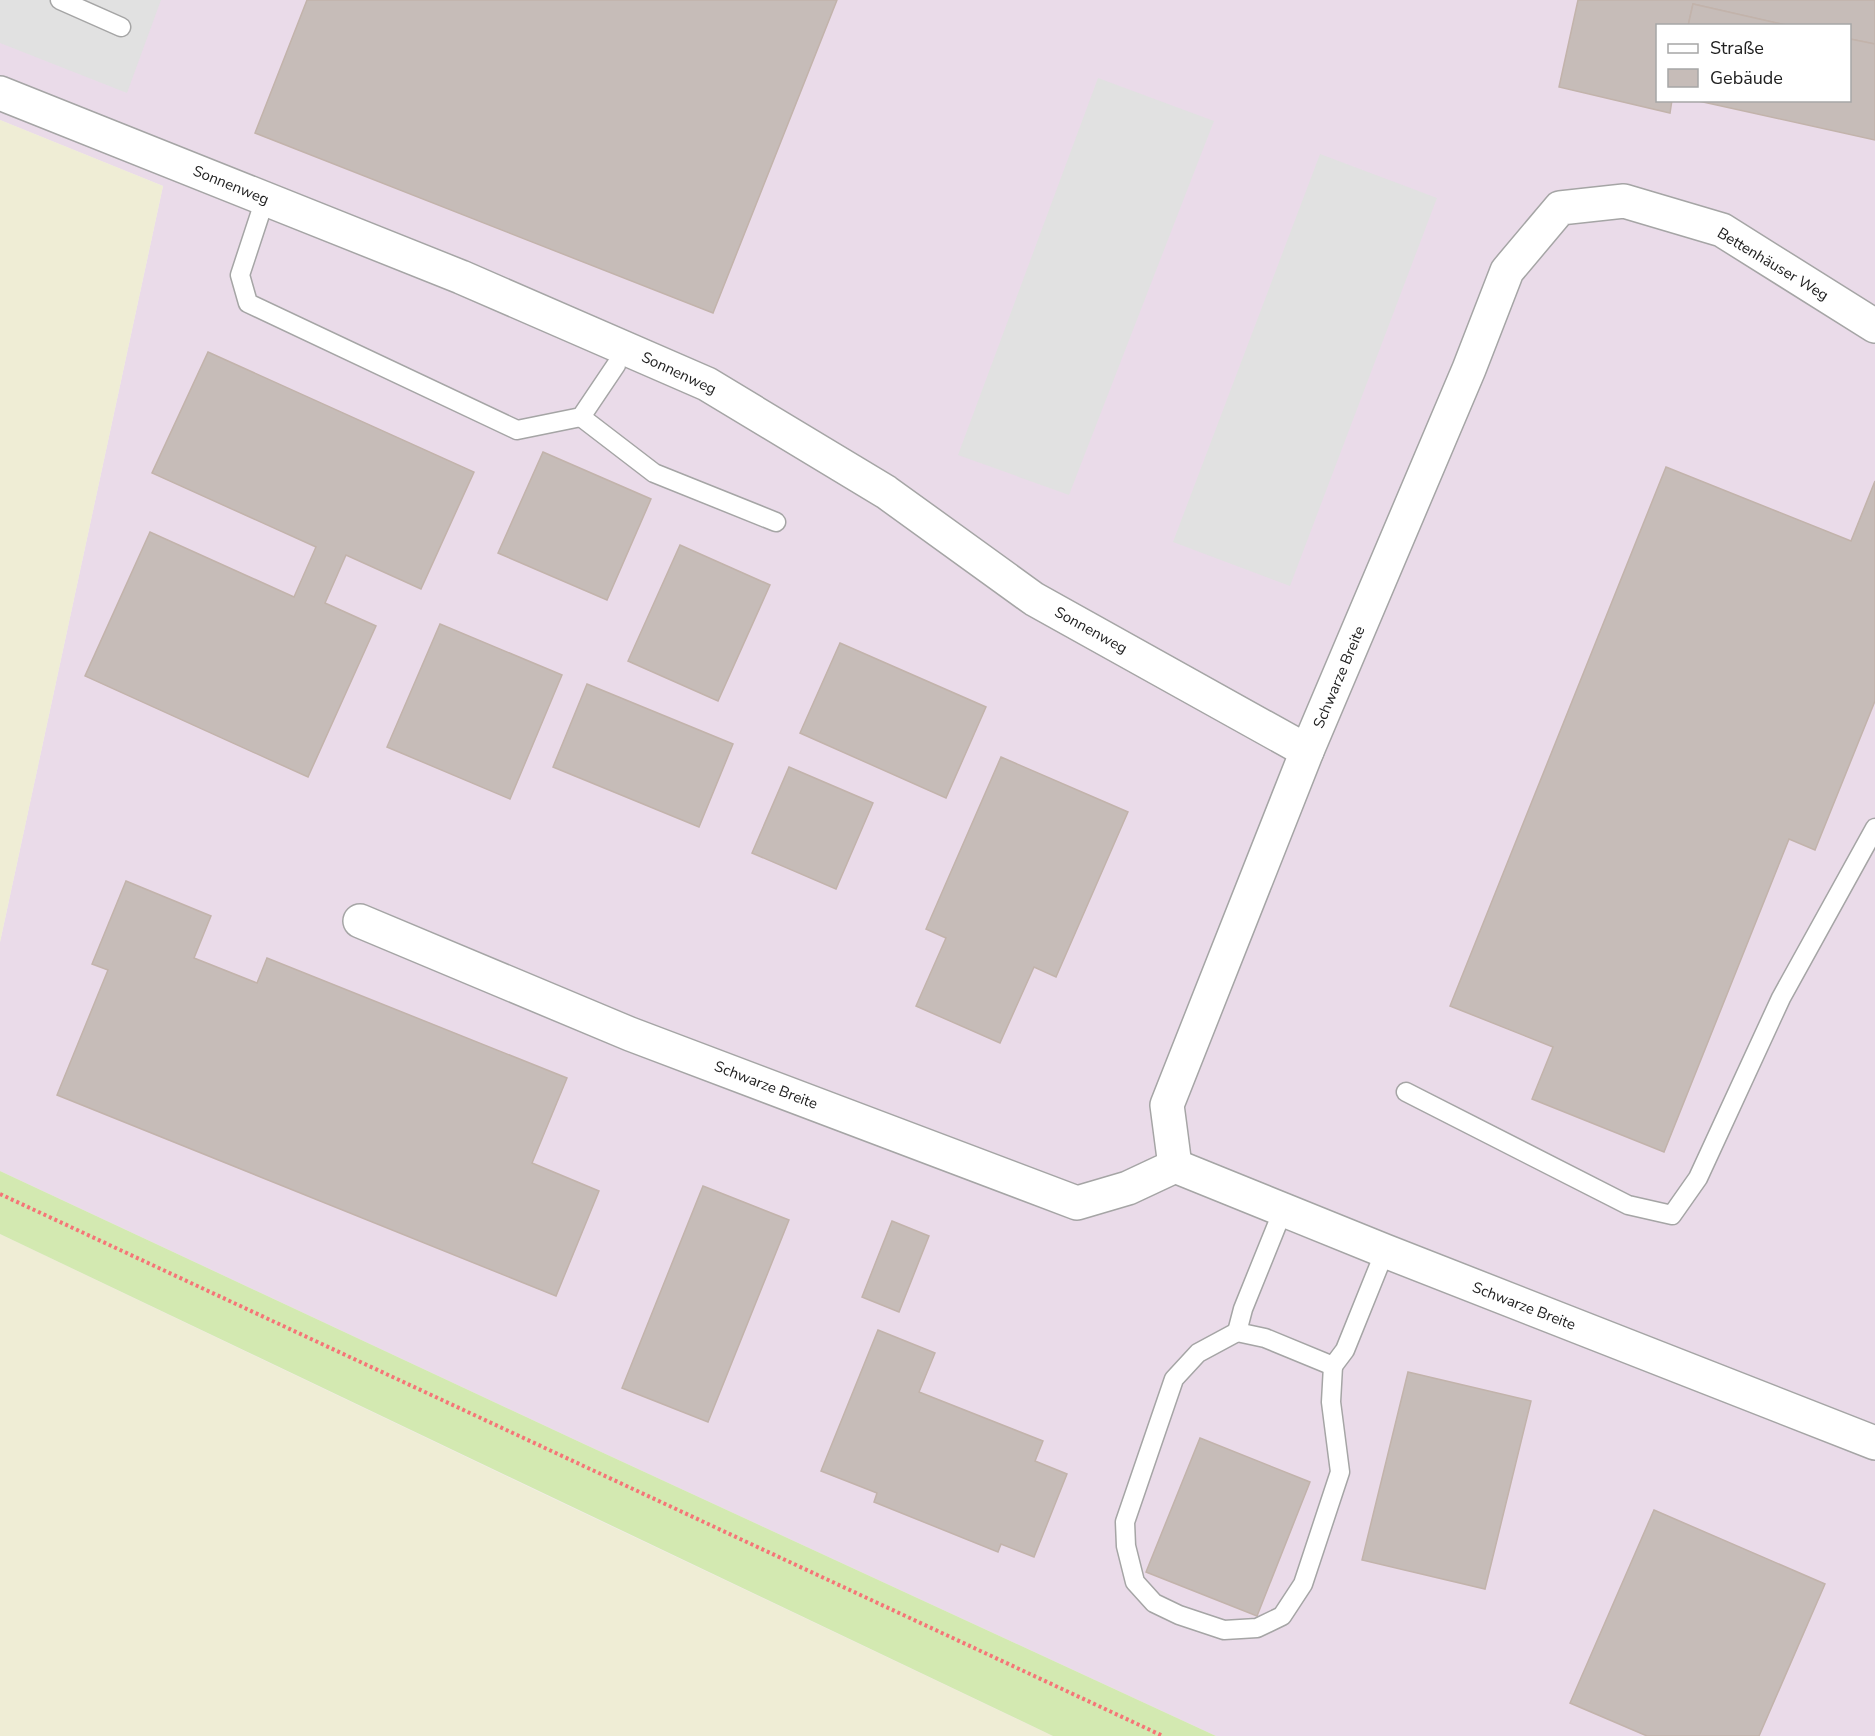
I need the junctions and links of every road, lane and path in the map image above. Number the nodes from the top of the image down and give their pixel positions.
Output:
1 (60, 0) edge
2 (121, 27) dead end
3 (0, 93) edge
4 (265, 199) junction
5 (1560, 208) joint
6 (1875, 326) edge
7 (616, 365) dead end
8 (581, 417) junction
9 (776, 522) dead end
10 (1307, 751) junction
11 (1875, 828) edge
12 (360, 921) dead end
13 (1406, 1092) dead end
14 (1175, 1166) junction
15 (0, 1194) edge
16 (1283, 1210) junction
17 (1385, 1251) junction
18 (1237, 1332) junction
19 (1333, 1366) junction
20 (1875, 1443) edge
21 (1163, 1736) edge

1 - 2 lane
3 - 4 street, Sonnenweg
4 - 8 lane
4 - 10 street, Sonnenweg
5 - 6 street, Bettenhäuser Weg
5 - 10 street, Schwarze Breite
7 - 8 lane
8 - 9 lane
10 - 14 street, Schwarze Breite
11 - 13 lane
12 - 14 street, Schwarze Breite
14 - 16 street, Schwarze Breite
15 - 21 path
16 - 17 street, Schwarze Breite
16 - 18 lane
17 - 19 lane
17 - 20 street, Schwarze Breite
18 - 19 lane
18 - 19 lane

